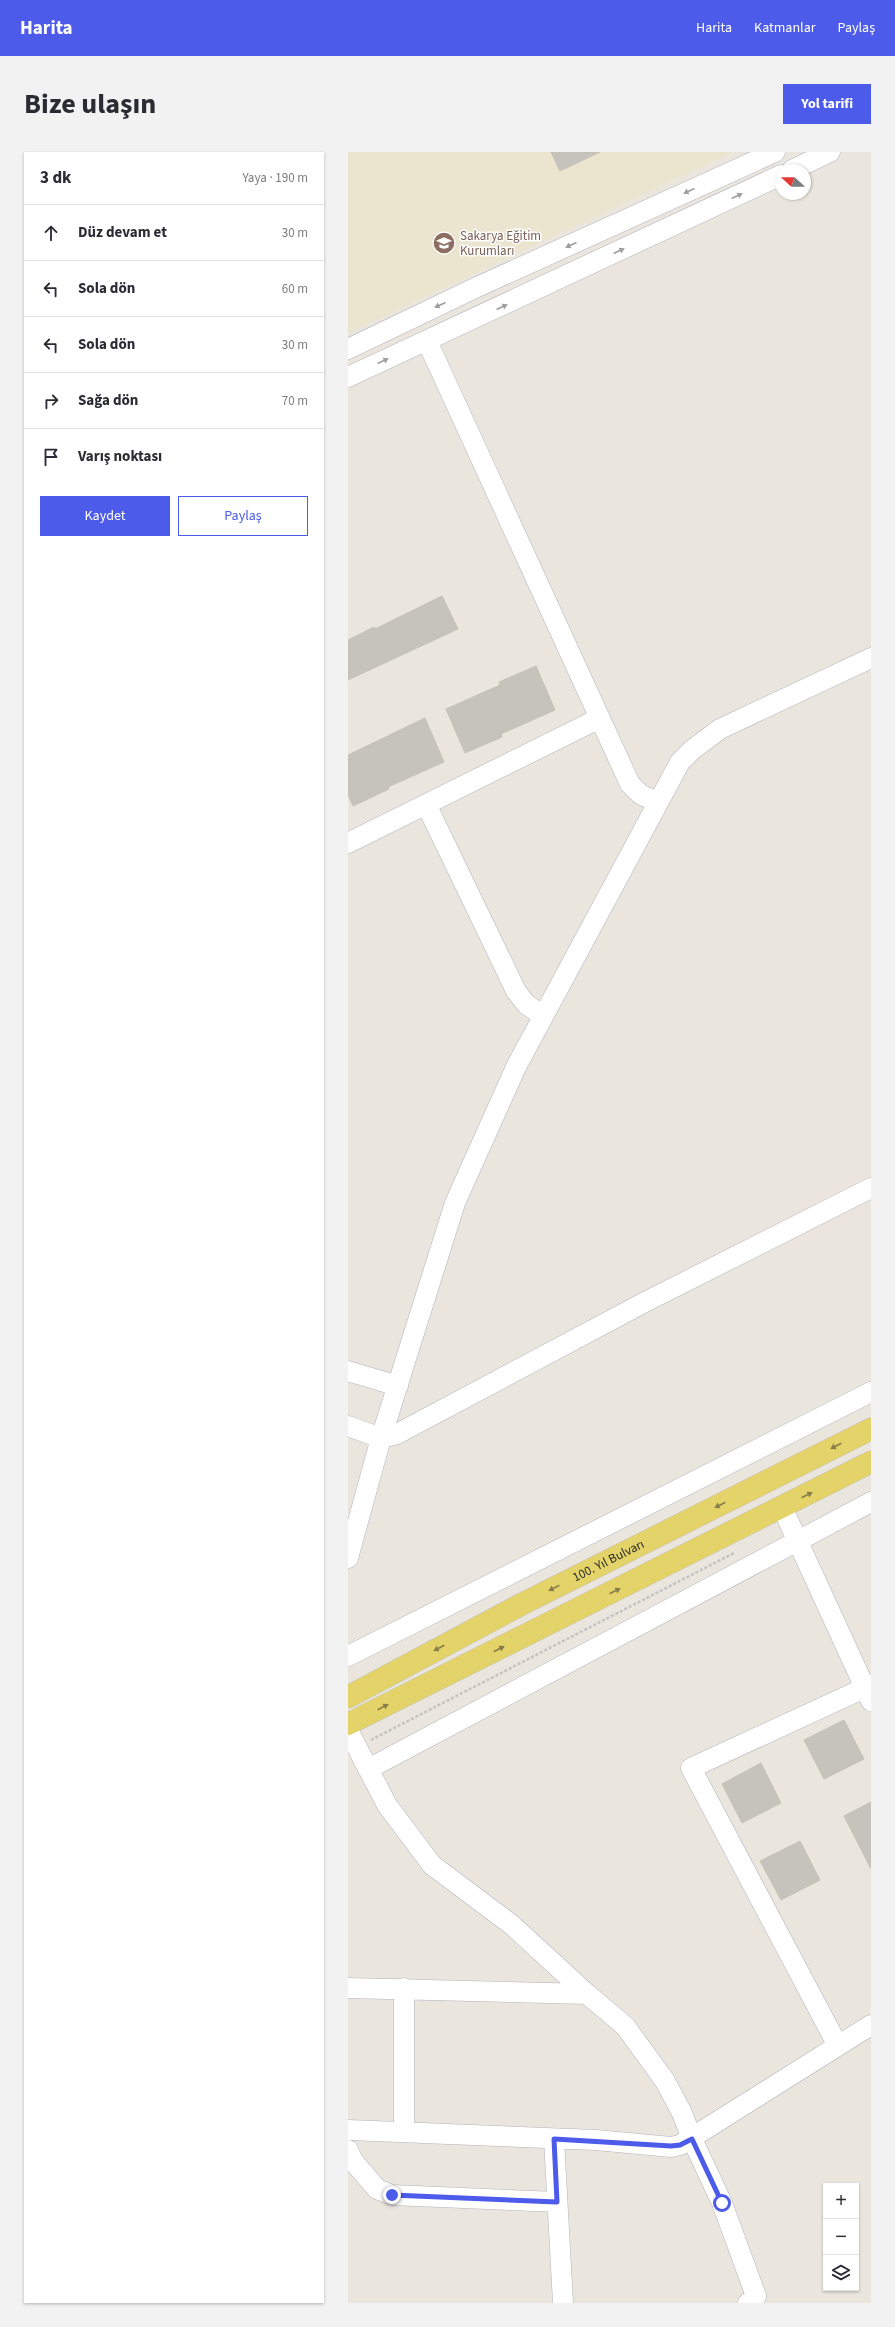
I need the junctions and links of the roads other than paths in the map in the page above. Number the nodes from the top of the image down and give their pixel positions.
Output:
1 (775, 152) edge
2 (830, 152) edge
3 (805, 164) edge
4 (775, 178) edge
5 (426, 341) junction
6 (348, 349) edge
7 (348, 377) edge
8 (871, 658) edge
9 (600, 718) junction
10 (657, 802) junction
11 (426, 804) junction
12 (348, 842) edge
13 (544, 1016) junction
14 (871, 1188) edge
15 (348, 1371) edge
16 (398, 1386) junction
17 (871, 1392) edge
18 (348, 1426) edge
19 (871, 1429) edge
20 (382, 1438) junction
21 (871, 1462) edge
22 (871, 1502) edge
23 (782, 1507) junction
24 (352, 1522) edge
25 (797, 1540) junction
26 (348, 1558) edge
27 (348, 1656) edge
28 (869, 1691) edge
29 (348, 1697) edge
30 (348, 1724) edge
31 (348, 1730) edge
32 (368, 1769) junction
33 (348, 1988) edge
34 (404, 1988) junction
35 (588, 1994) junction
36 (871, 2025) edge
37 (838, 2046) junction
38 (348, 2130) edge
39 (404, 2131) junction
40 (554, 2139) junction
41 (692, 2139) junction
42 (348, 2150) edge
43 (557, 2202) junction
44 (563, 2303) edge
45 (748, 2303) edge

1 -> 6 street
2 - 3 street
5 -> 4 street
7 -> 5 street
5 - 9 street
8 - 10 street
9 - 10 street
9 - 11 street
10 - 13 street
11 - 12 street
11 - 13 street
13 - 16 street
14 - 20 street
15 - 16 street
16 - 20 street
17 - 27 street
18 - 20 street
19 -> 29 main road, 100. Yıl Bulvarı
20 - 24 street
23 -> 21 main road
22 - 25 street
23 - 25 street
30 -> 23 main road
24 - 26 street
25 - 28 street
25 - 32 street
28 - 37 street
31 - 32 street
32 - 35 street
33 - 34 street
34 - 35 street
34 - 39 street
35 - 41 street
36 - 37 street
37 - 41 street
38 - 39 street
39 - 40 street
40 - 41 street
40 - 43 street
41 - 45 street
42 - 43 street
43 - 44 street

